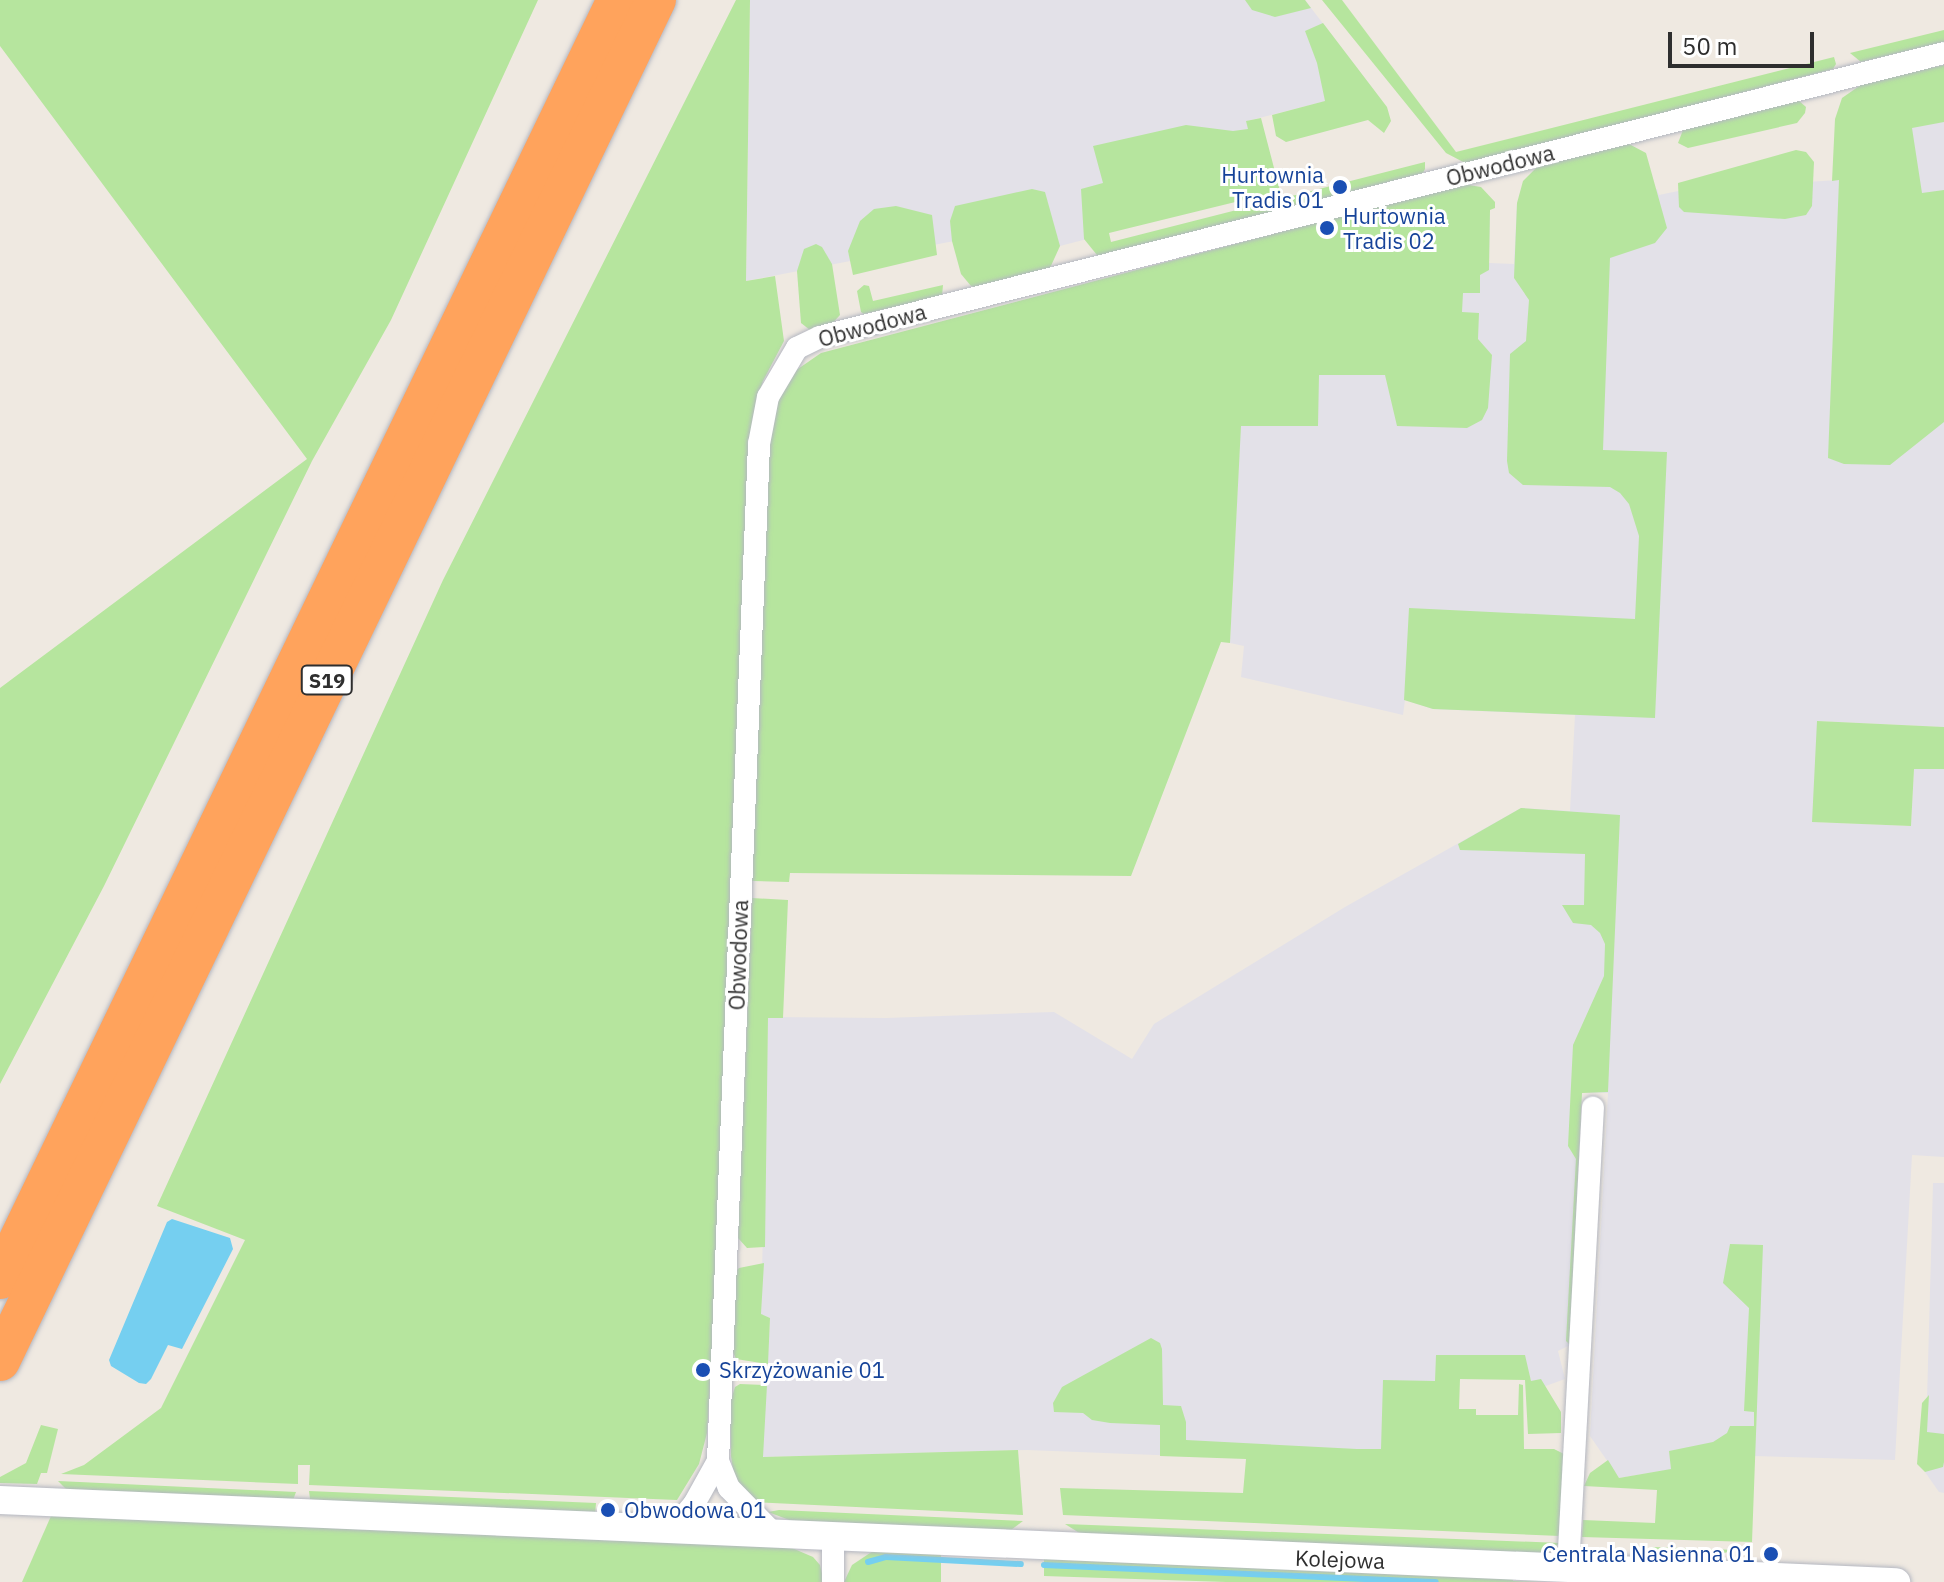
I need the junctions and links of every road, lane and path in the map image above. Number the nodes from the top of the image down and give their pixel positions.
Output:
1 (617, 0) edge
2 (656, 0) edge
3 (1944, 53) edge
4 (1593, 1108) dead end
5 (0, 1279) edge
6 (0, 1361) edge
7 (718, 1461) junction
8 (0, 1500) edge
9 (673, 1529) junction
10 (774, 1534) junction
11 (833, 1537) junction
12 (1568, 1568) junction
13 (833, 1582) edge
14 (1896, 1582) edge

1 - 5 highway, S19
2 - 6 highway, S19
3 - 7 street, Obwodowa
4 - 12 street
7 - 9 street, Obwodowa
7 - 10 street, Obwodowa
8 - 9 street, Kolejowa
9 - 10 street, Kolejowa
10 - 11 street, Kolejowa
11 - 12 street, Kolejowa
11 - 13 street
12 - 14 street, Kolejowa

